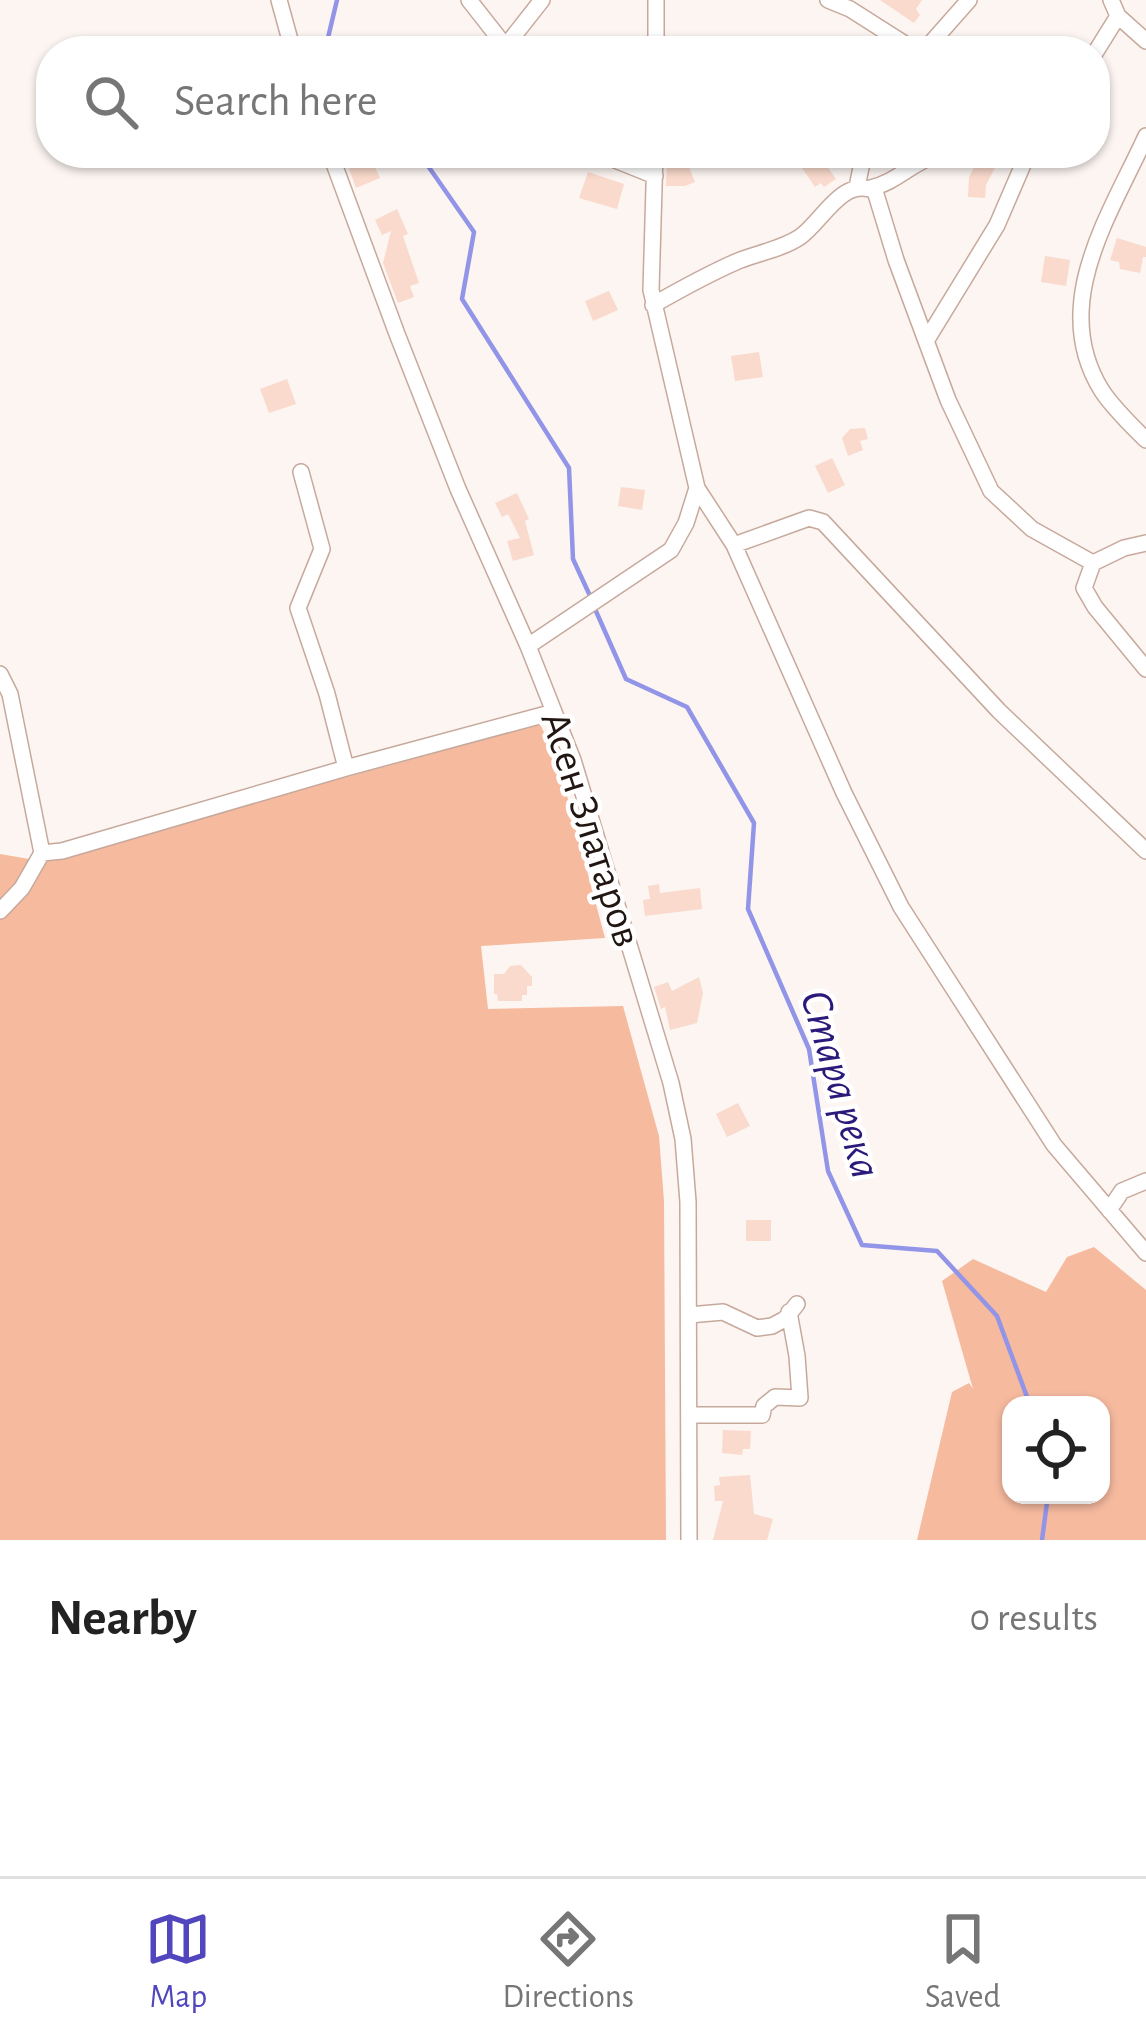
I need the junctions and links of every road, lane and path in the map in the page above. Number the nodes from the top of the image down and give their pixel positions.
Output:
1 (279, 0) edge
2 (469, 0) edge
3 (542, 0) edge
4 (656, 0) edge
5 (828, 0) edge
6 (969, 0) edge
7 (1115, 8) edge
8 (289, 36) edge
9 (497, 36) edge
10 (516, 36) edge
11 (656, 36) edge
12 (895, 36) edge
13 (934, 36) edge
14 (1103, 36) edge
15 (1146, 42) edge
16 (1146, 136) edge
17 (336, 168) edge
18 (635, 168) edge
19 (655, 168) edge
20 (864, 168) edge
21 (911, 168) edge
22 (1022, 168) edge
23 (655, 176) junction
24 (863, 188) junction
25 (653, 305) junction
26 (926, 341) junction
27 (1146, 440) edge
28 (301, 472) dead end
29 (697, 488) junction
30 (1146, 543) edge
31 (734, 545) junction
32 (1093, 563) junction
33 (528, 646) junction
34 (1146, 669) edge
35 (0, 674) edge
36 (554, 712) junction
37 (346, 768) junction
38 (1146, 851) edge
39 (42, 853) junction
40 (0, 911) edge
41 (1146, 1181) edge
42 (1109, 1210) junction
43 (1146, 1253) edge
44 (689, 1315) junction
45 (689, 1415) junction
46 (689, 1540) edge

1 - 8 street
2 - 9 street
3 - 10 street
4 - 11 street
5 - 12 street
6 - 13 street
7 - 14 street
7 - 15 street
16 - 27 street
17 - 33 street, Асен Златаров
18 - 23 street
19 - 23 street
20 - 24 street
21 - 24 street
22 - 26 street
23 - 25 street
24 - 25 street
24 - 26 street
25 - 29 street
26 - 32 street
28 - 37 street
29 - 31 street
29 - 33 street
30 - 32 street
31 - 38 street
31 - 42 street
32 - 34 street
33 - 36 street, Асен Златаров
35 - 39 street
36 - 37 street
36 - 44 street, Асен Златаров
37 - 39 street
39 - 40 street
41 - 42 street
42 - 43 street
44 - 45 street, Асен Златаров
44 - 45 street
45 - 46 street, Асен Златаров

